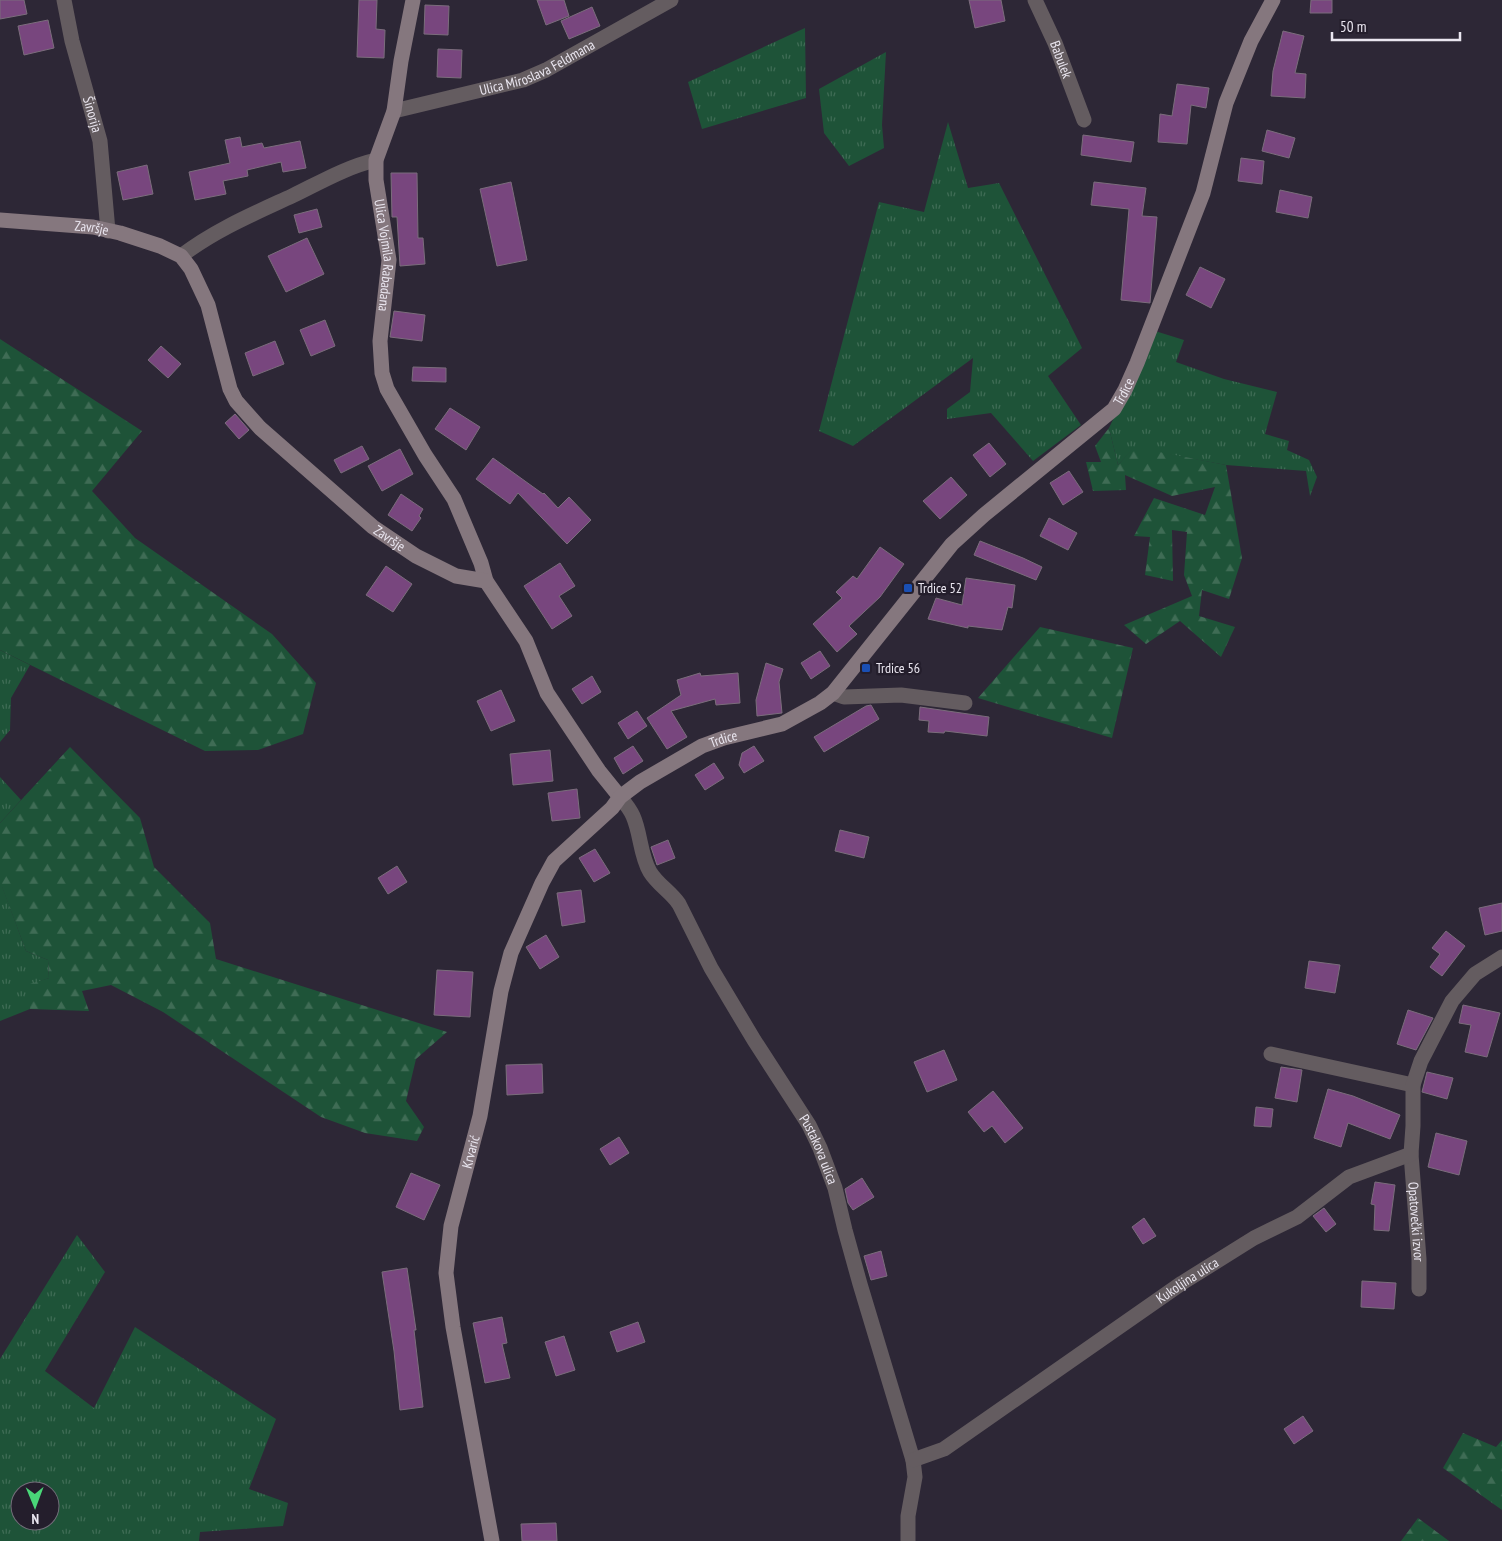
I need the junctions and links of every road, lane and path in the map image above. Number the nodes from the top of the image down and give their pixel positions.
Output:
1 (64, 0) edge
2 (413, 0) edge
3 (671, 0) edge
4 (1035, 0) edge
5 (1273, 0) edge
6 (394, 111) junction
7 (1084, 120) dead end
8 (376, 160) junction
9 (0, 220) edge
10 (108, 231) junction
11 (181, 256) junction
12 (486, 581) junction
13 (833, 693) junction
14 (965, 703) dead end
15 (620, 797) junction
16 (1502, 956) edge
17 (1271, 1054) dead end
18 (1413, 1085) junction
19 (1411, 1154) junction
20 (1419, 1289) dead end
21 (913, 1460) junction
22 (492, 1541) edge
23 (908, 1541) edge

1 - 10 street, Šinorija
2 - 6 street, Ulica Vojmila Rabadana
3 - 6 street, Ulica Miroslava Feldmana
4 - 7 street, Babulek
5 - 13 street, Trdice
6 - 8 street, Ulica Vojmila Rabadana
8 - 11 street
8 - 12 street, Ulica Vojmila Rabadana
9 - 10 street, Završje
10 - 11 street, Završje
11 - 12 street, Završje
12 - 15 street
13 - 14 street
13 - 15 street, Trdice
15 - 21 street, Pustakova ulica
15 - 22 street, Krvarić
16 - 18 street
17 - 18 street
18 - 19 street
19 - 20 street, Opatovečki izvor
19 - 21 street, Kukoljina ulica
21 - 23 street, Pustakova ulica

